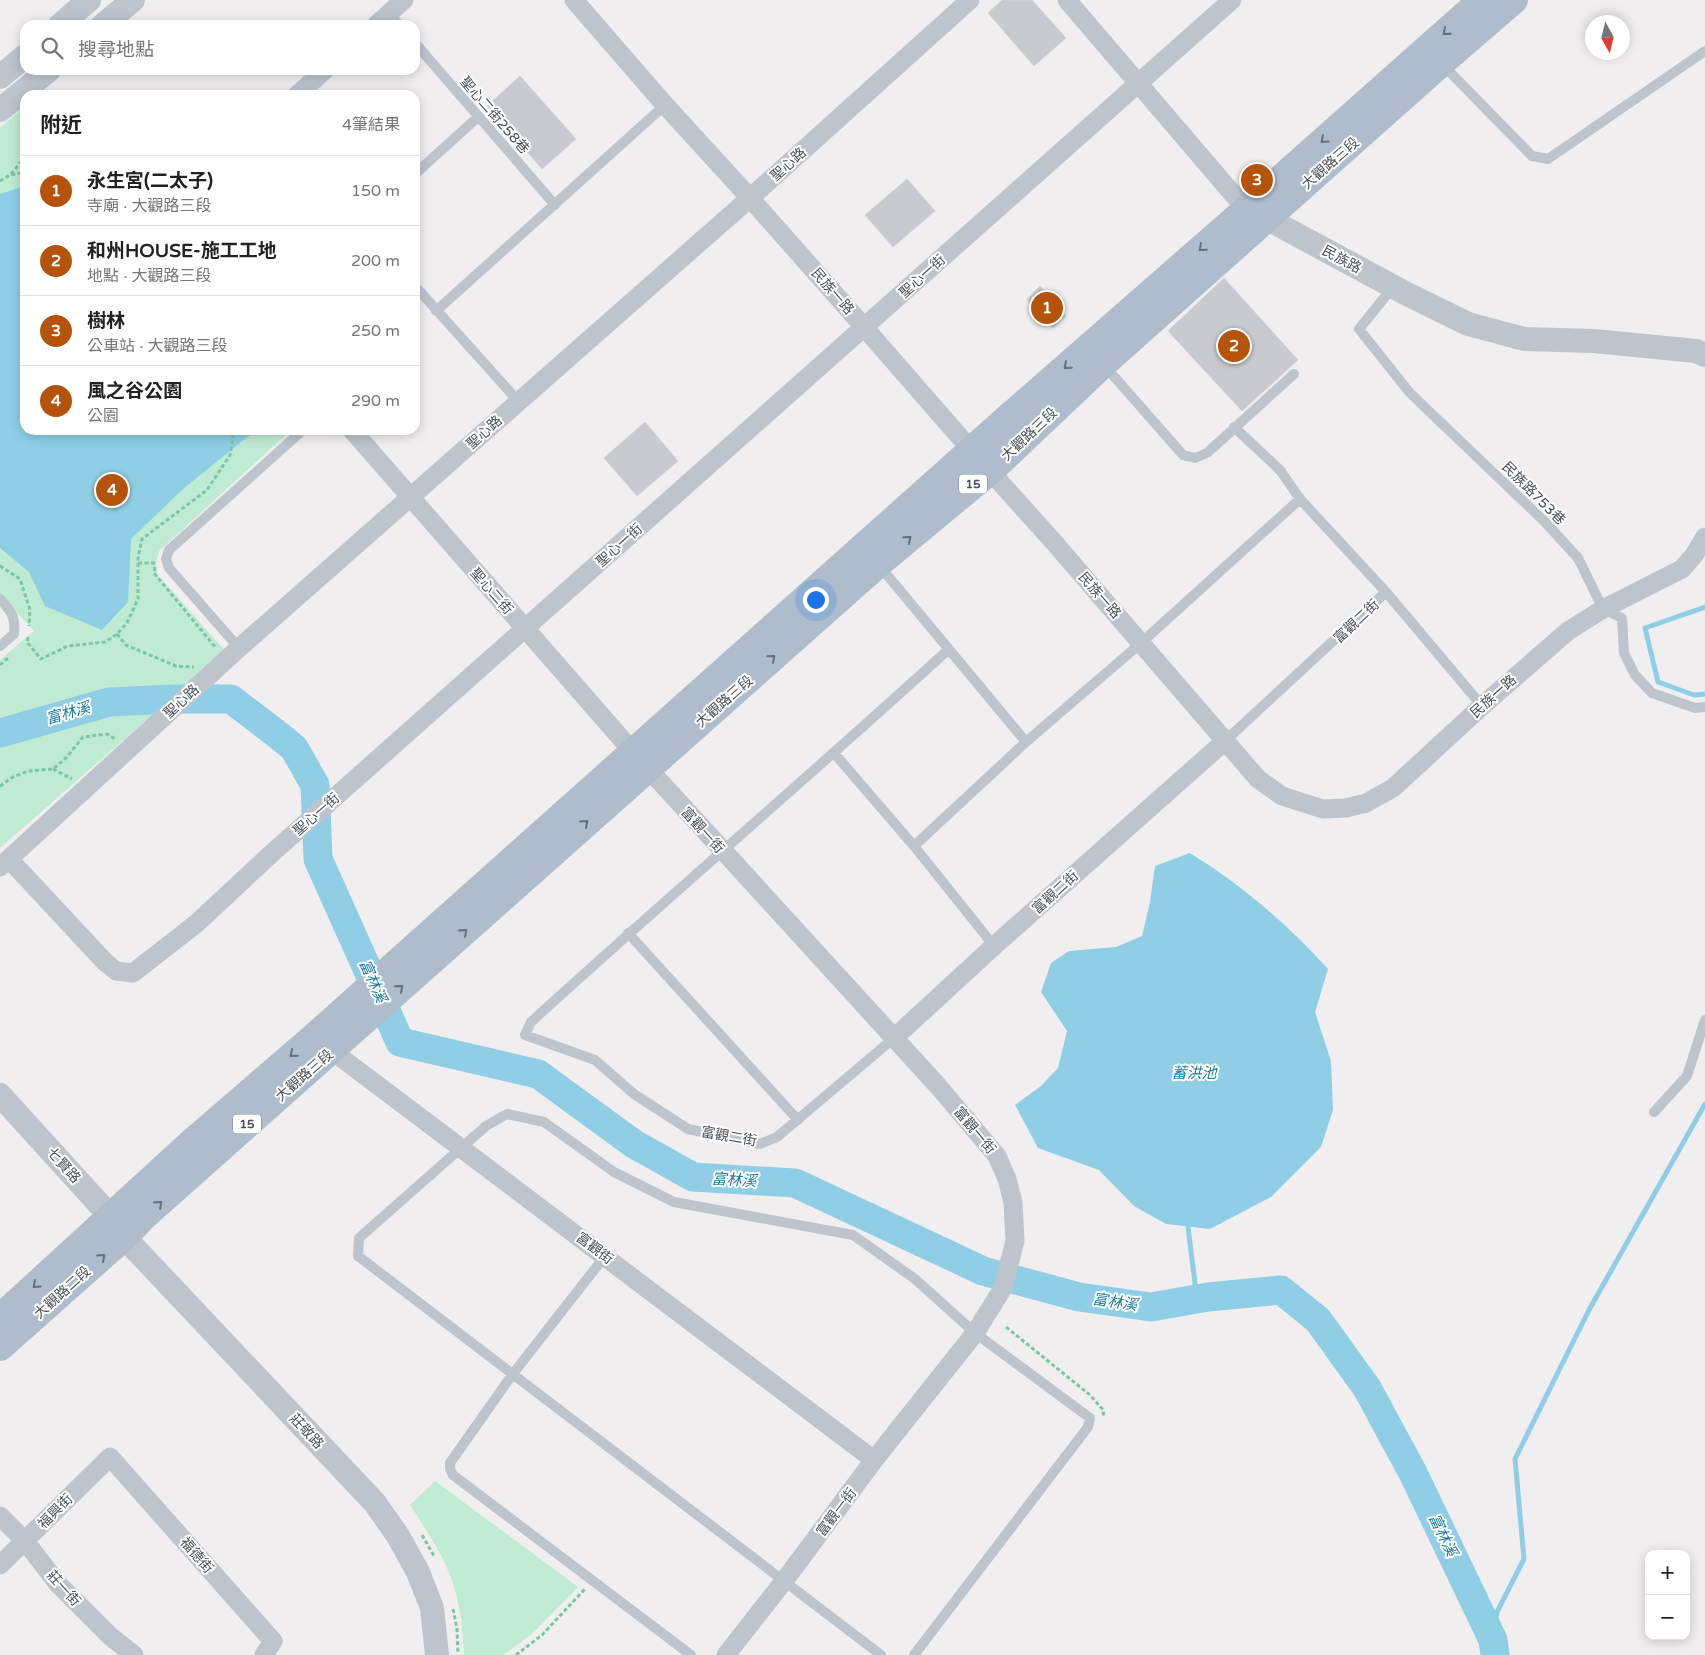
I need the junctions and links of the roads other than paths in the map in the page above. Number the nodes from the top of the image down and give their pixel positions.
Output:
1 (89, 0) edge
2 (133, 0) edge
3 (404, 0) edge
4 (574, 0) edge
5 (970, 0) edge
6 (1067, 0) edge
7 (1232, 0) edge
8 (1482, 0) edge
9 (1514, 0) edge
10 (66, 20) edge
11 (109, 20) edge
12 (389, 20) edge
13 (420, 49) edge
14 (1705, 51) edge
15 (1433, 57) junction
16 (20, 60) edge
17 (43, 75) edge
18 (319, 75) edge
19 (0, 77) edge
20 (1138, 84) junction
21 (24, 90) edge
22 (302, 90) edge
23 (20, 94) edge
24 (665, 105) junction
25 (0, 110) edge
26 (478, 117) junction
27 (420, 169) edge
28 (750, 198) junction
29 (555, 205) junction
30 (1258, 213) junction
31 (1393, 286) junction
32 (420, 292) edge
33 (436, 311) junction
34 (864, 327) junction
35 (1096, 355) junction
36 (1705, 355) edge
37 (1294, 374) dead end
38 (518, 401) junction
39 (1234, 427) junction
40 (297, 435) edge
41 (356, 435) edge
42 (972, 451) junction
43 (990, 470) junction
44 (412, 497) junction
45 (1300, 499) junction
46 (1705, 537) edge
47 (878, 564) junction
48 (1386, 592) junction
49 (0, 599) edge
50 (1603, 609) junction
51 (524, 629) junction
52 (1141, 643) junction
53 (0, 646) edge
54 (239, 648) junction
55 (949, 649) junction
56 (1482, 706) junction
57 (1705, 707) edge
58 (1225, 741) junction
59 (1026, 742) junction
60 (834, 753) junction
61 (641, 759) junction
62 (914, 846) junction
63 (722, 850) junction
64 (5, 863) edge
65 (628, 933) junction
66 (994, 946) junction
67 (1705, 1020) edge
68 (894, 1038) junction
69 (323, 1044) junction
70 (0, 1095) edge
71 (1654, 1112) dead end
72 (798, 1120) junction
73 (460, 1148) junction
74 (117, 1227) junction
75 (605, 1256) junction
76 (0, 1318) edge
77 (975, 1333) junction
78 (0, 1347) edge
79 (512, 1374) junction
80 (110, 1457) joint
81 (874, 1460) junction
82 (0, 1516) edge
83 (25, 1541) junction
84 (0, 1565) edge
85 (784, 1581) junction
86 (134, 1655) edge
87 (264, 1655) edge
88 (437, 1655) edge
89 (691, 1655) edge
90 (726, 1655) edge
91 (881, 1655) edge
92 (914, 1655) edge

1 - 10 street
2 - 11 street
3 - 12 street
4 - 24 street, 民族一路
5 - 28 street, 聖心路
6 - 20 street, 民族路
7 - 20 street, 聖心一街
8 -> 15 main road, 大觀路三段 / 15
9 - 15 main road, 大觀路三段 / 15
13 - 26 lane, 聖心二街258巷
14 - 15 lane
15 - 30 main road, 大觀路三段 / 15
16 - 19 street
17 - 21 street
18 - 22 street
20 - 30 street, 民族路
20 - 34 street, 聖心一街
23 - 25 street
24 - 28 street, 民族一路
24 - 29 lane
26 - 27 lane
26 - 29 lane, 聖心二街258巷
28 - 34 street, 民族一路
28 - 38 street, 聖心路
29 - 33 lane
30 - 31 street, 民族路
30 - 35 main road, 大觀路三段 / 15
31 - 36 street, 民族路
31 - 50 lane, 民族路753巷
32 - 33 lane
33 - 38 lane
34 - 42 street, 民族一路
34 - 51 street, 聖心一街
35 - 39 lane
35 -> 42 main road, 大觀路三段 / 15
35 - 43 main road, 大觀路三段 / 15
37 - 39 lane
38 - 44 street, 聖心路
39 - 45 lane
40 - 54 lane
41 - 44 street, 聖心二街
42 - 43 street, 民族一路
42 - 61 main road, 大觀路三段 / 15
47 -> 43 main road, 大觀路三段 / 15
43 - 52 street, 民族一路
44 - 51 street, 聖心二街
44 - 54 street, 聖心路
45 - 48 lane
45 - 52 lane
46 - 50 street, 民族一路
47 - 55 lane
61 -> 47 main road, 大觀路三段 / 15
48 - 56 lane
48 - 58 lane, 富觀二街
49 - 53 lane
50 - 56 street, 民族一路
50 - 57 lane, 民族路753巷
51 - 61 street, 聖心二街
51 - 64 street, 聖心一街
52 - 58 street, 民族一路
52 - 59 lane
54 - 64 street, 聖心路
55 - 59 lane
55 - 60 lane, 富觀二街
56 - 58 street, 民族一路
58 - 66 street, 富觀二街
59 - 62 lane
60 - 62 lane
60 - 63 lane, 富觀二街
61 - 63 street, 富觀一街
61 - 69 main road, 大觀路三段 / 15
62 - 66 lane
63 - 65 lane, 富觀二街
63 - 68 street, 富觀一街
65 - 72 lane
65 - 72 lane, 富觀二街
66 - 68 street, 富觀二街
67 - 71 lane
68 - 72 lane, 富觀二街
68 - 77 street, 富觀一街
69 - 73 street, 富觀街
69 - 74 main road, 大觀路三段 / 15
70 - 74 street, 七賢路
73 - 75 street, 富觀街
73 - 77 lane
73 - 79 lane
74 -> 76 main road, 大觀路二段 / 15
78 -> 74 main road, 大觀路二段 / 15
74 - 88 street, 莊敬路
75 - 79 lane
75 - 81 street, 富觀街
77 - 81 street, 富觀一街
77 - 92 lane
79 - 85 lane
79 - 89 lane
80 - 83 street, 福興街
80 - 87 street, 福德街
81 - 85 street, 富觀一街
82 - 83 street, 莊一街
83 - 84 street, 福興街
83 - 86 street, 莊一街
85 - 90 street, 富觀一街
85 - 91 lane

